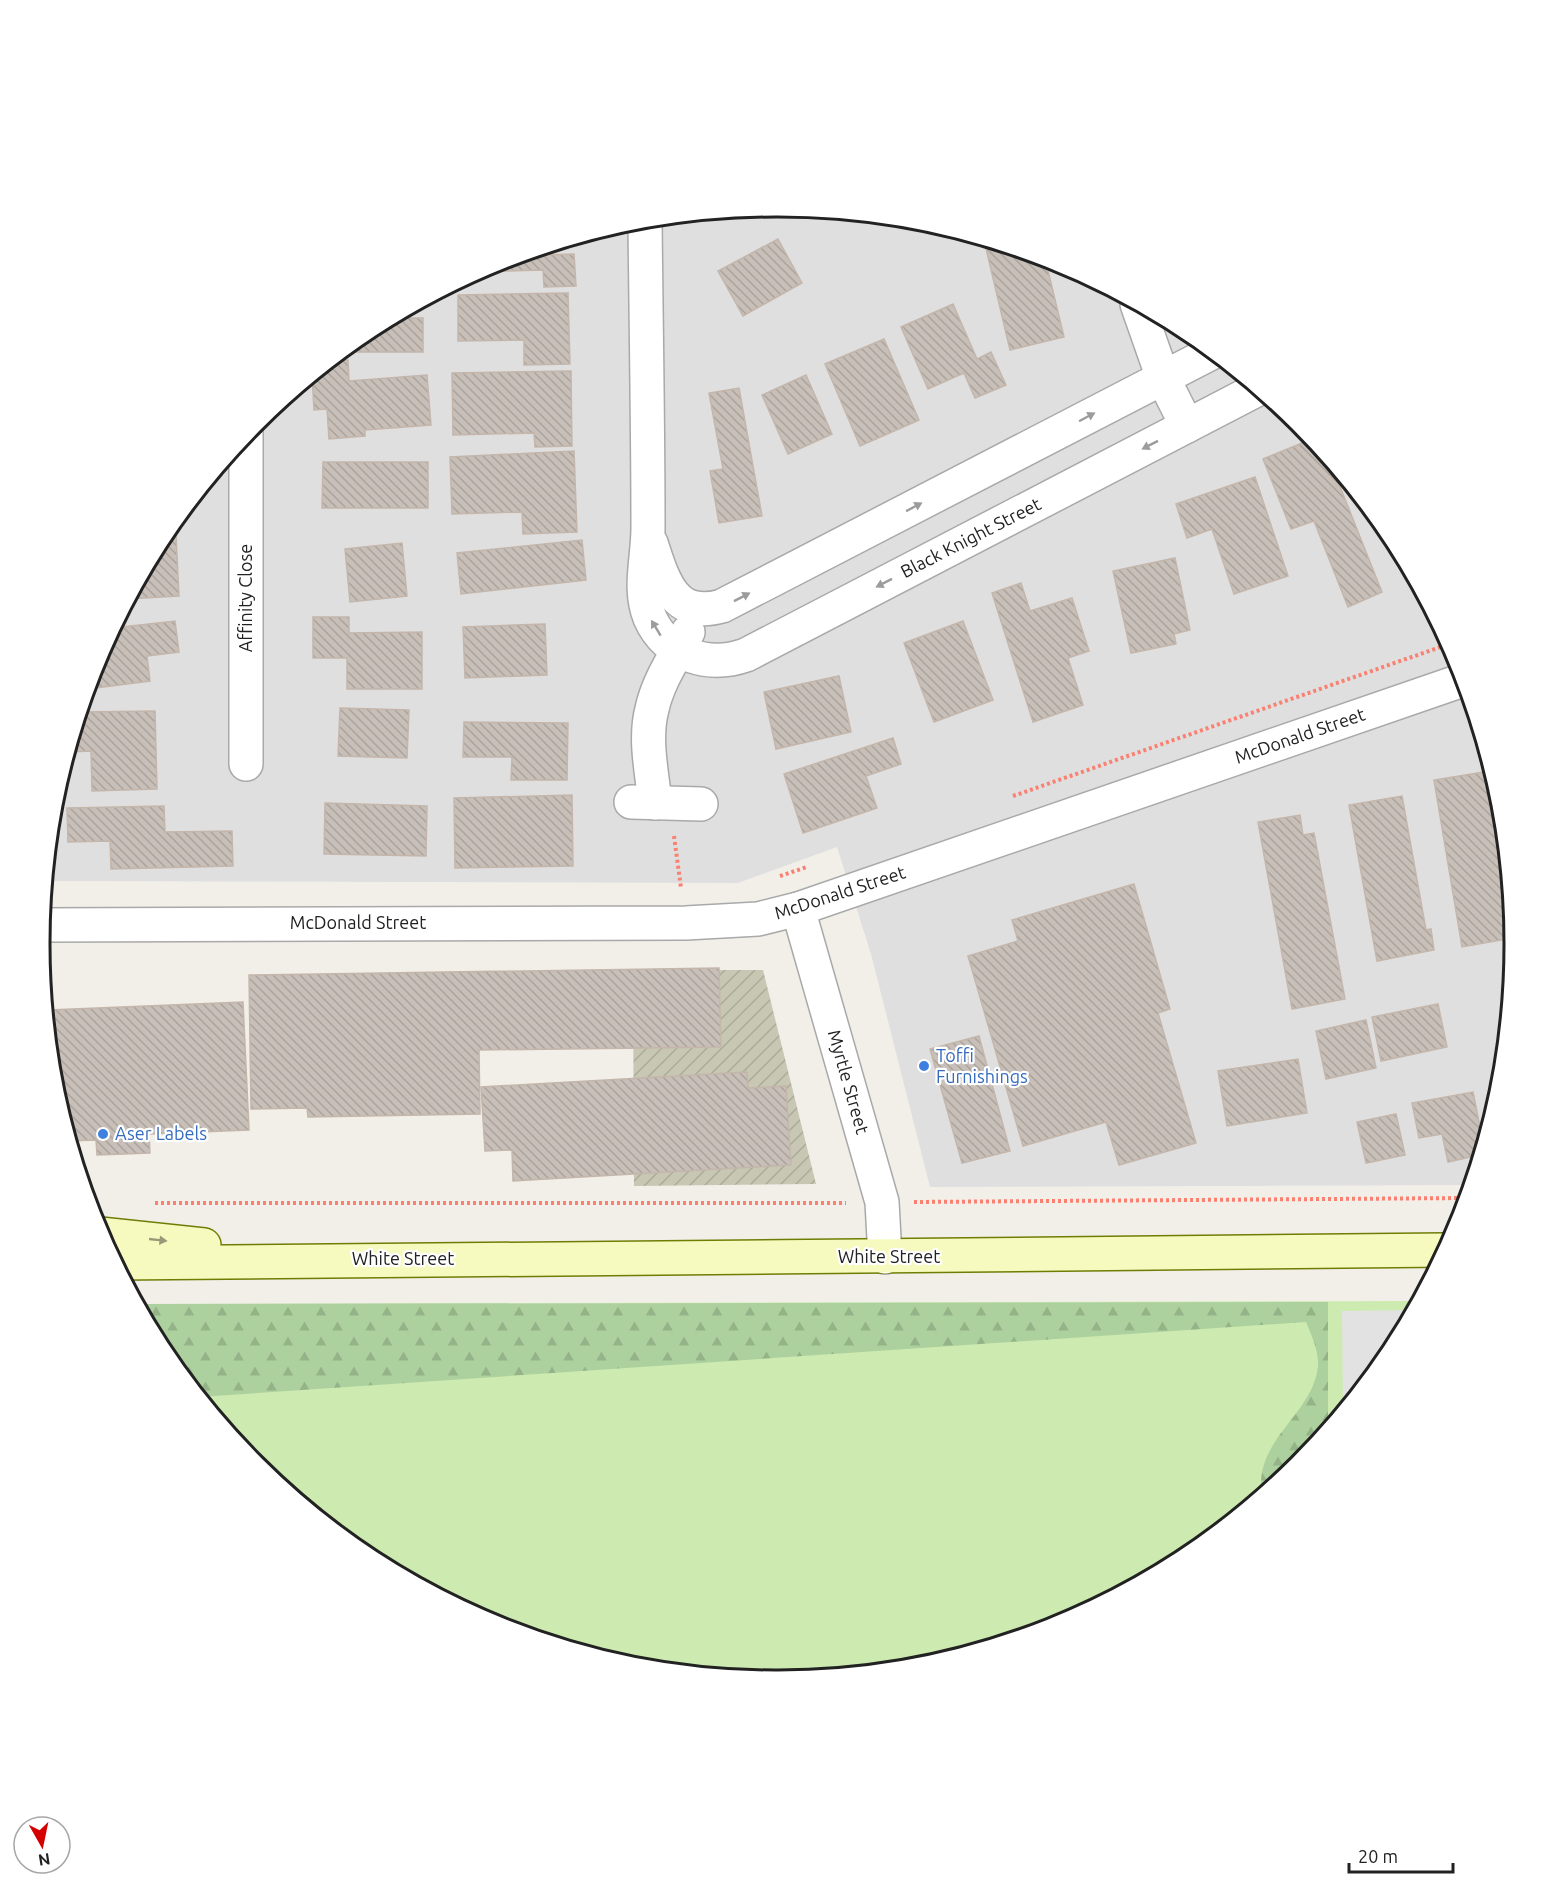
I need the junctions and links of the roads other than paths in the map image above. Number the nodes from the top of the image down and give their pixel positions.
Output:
1 (645, 228) edge
2 (1141, 314) edge
3 (1204, 356) edge
4 (1163, 378) junction
5 (1251, 393) edge
6 (1187, 426) junction
7 (246, 446) edge
8 (648, 532) junction
9 (699, 609) junction
10 (678, 651) junction
11 (1455, 683) edge
12 (246, 764) dead end
13 (664, 803) road end
14 (798, 909) junction
15 (50, 925) edge
16 (111, 1235) edge
17 (1436, 1250) edge
18 (885, 1257) junction
19 (334, 1259) junction
20 (123, 1263) edge

1 - 8 street
2 - 4 street
3 - 4 street
4 - 6 street
9 -> 4 street
5 - 6 street, Black Knight Street
6 -> 10 street, Black Knight Street
7 - 12 street, Affinity Close
8 - 9 street
10 -> 8 street
9 - 10 street
10 - 13 street
11 - 14 street, McDonald Street
14 - 15 street, McDonald Street
14 - 18 street, Myrtle Street
16 -> 19 main road, White Street
17 - 18 main road, White Street
18 - 19 main road, White Street
19 - 20 main road, White Street

